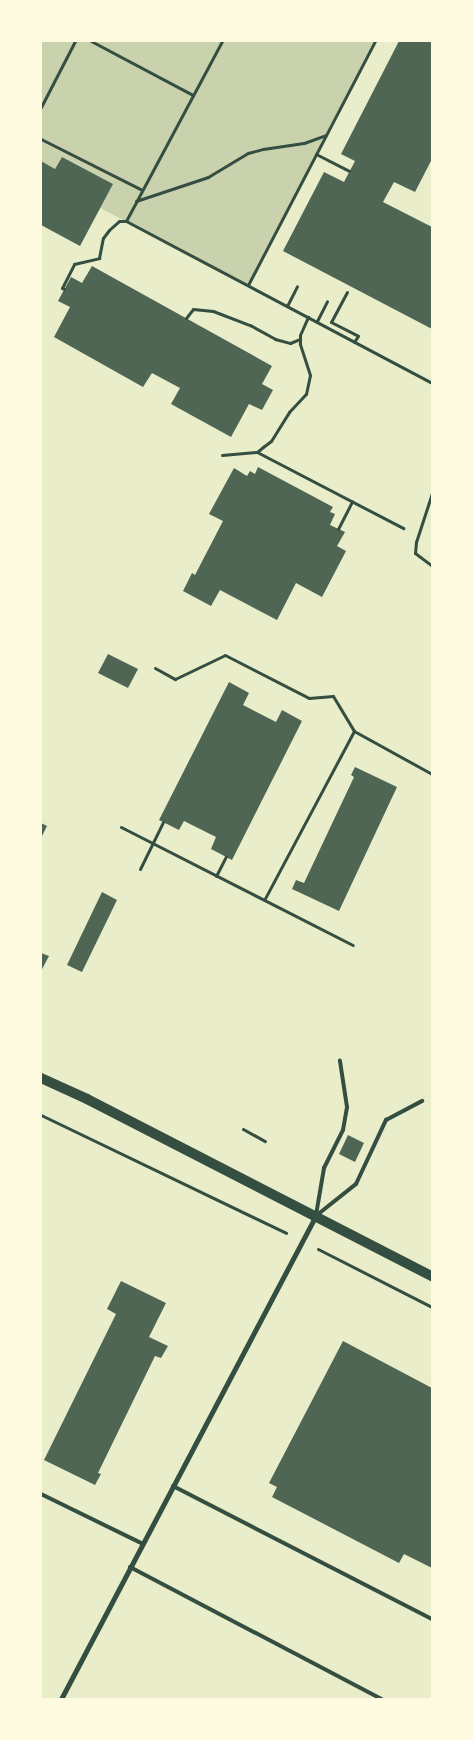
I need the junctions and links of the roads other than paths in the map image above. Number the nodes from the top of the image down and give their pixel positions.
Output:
1 (340, 1061) dead end
2 (41, 1078) edge
3 (422, 1101) dead end
4 (315, 1217) junction
5 (432, 1276) edge
6 (173, 1486) junction
7 (41, 1494) edge
8 (143, 1544) junction
9 (130, 1567) junction
10 (432, 1619) edge
11 (61, 1699) edge
12 (381, 1699) edge

1 - 4 lane
2 - 4 main road
3 - 4 lane
4 - 5 main road
4 - 6 street
6 - 8 street
6 - 10 lane
7 - 8 lane
8 - 9 street
9 - 11 street
9 - 12 lane

